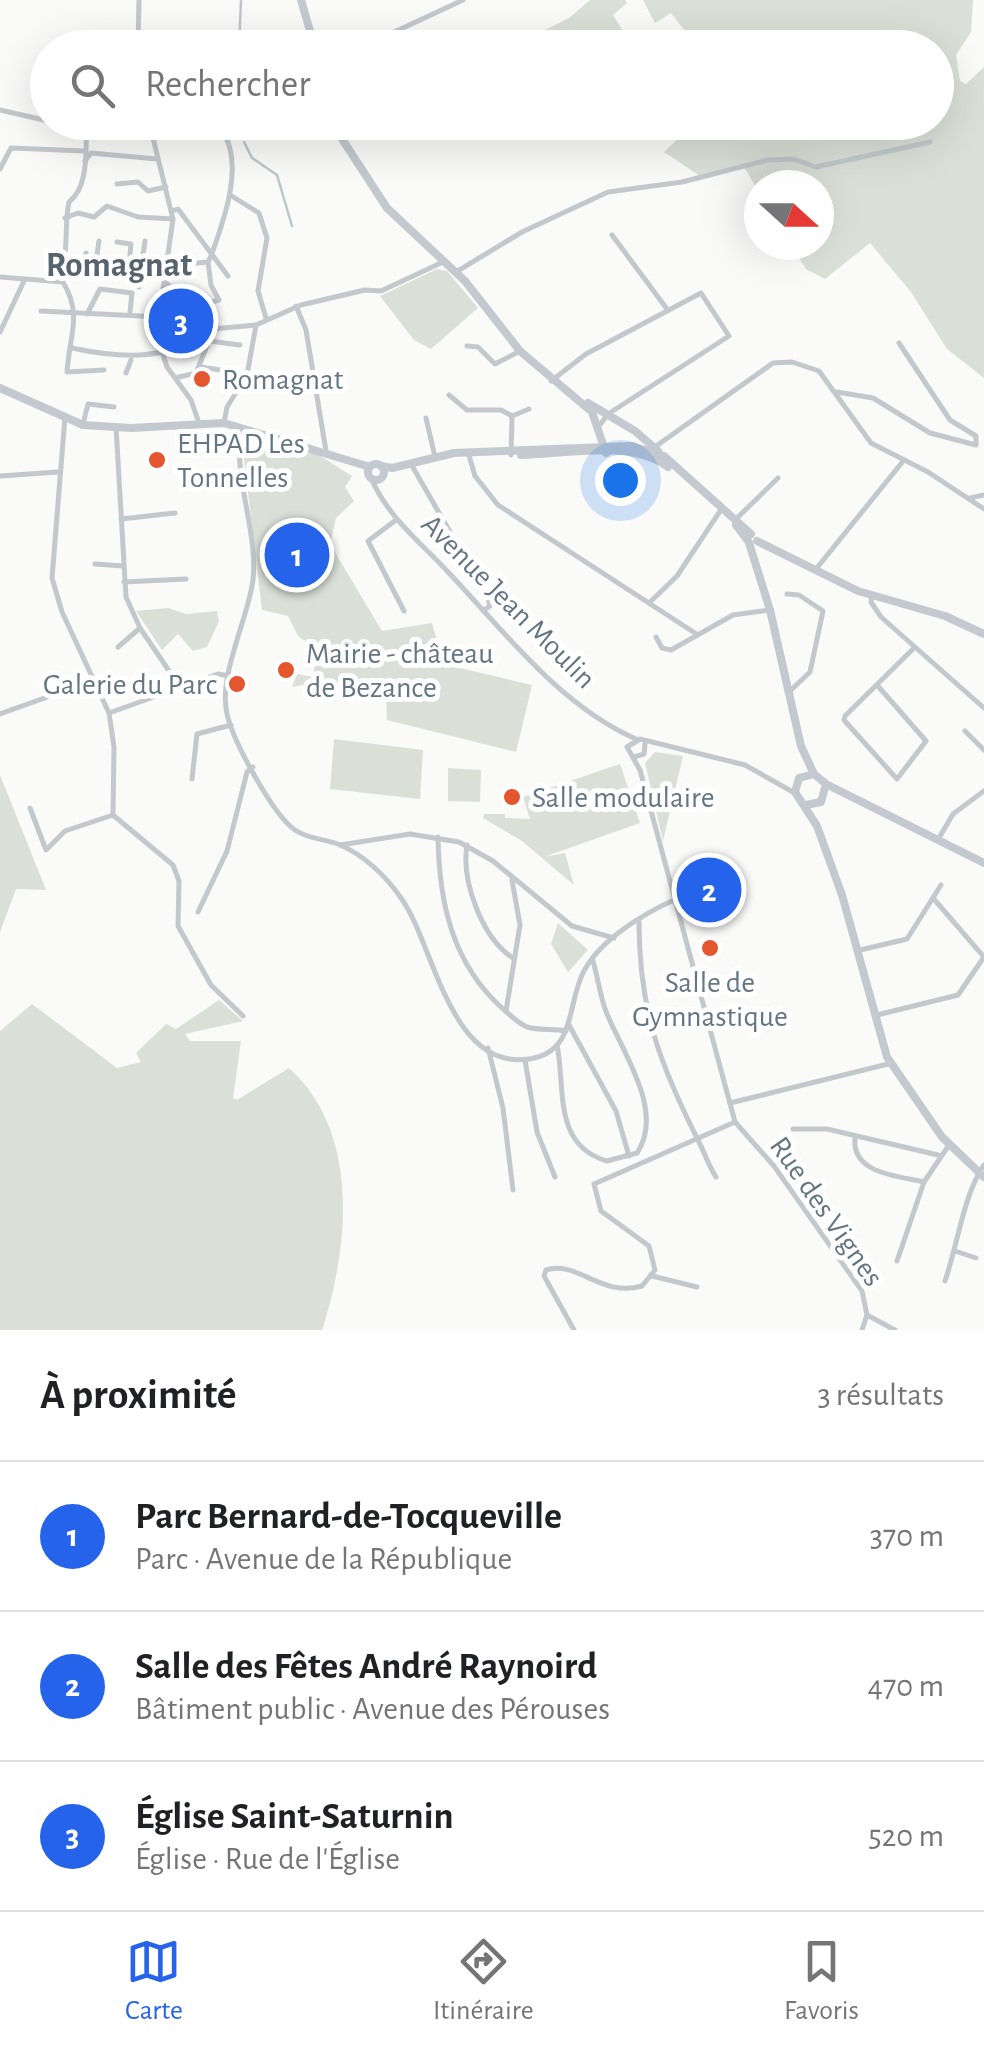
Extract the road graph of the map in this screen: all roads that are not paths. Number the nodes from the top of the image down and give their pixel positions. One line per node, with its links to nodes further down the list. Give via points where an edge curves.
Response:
1 (139, 0): 4 (street)
2 (301, 0): 5 (main road)
3 (463, 0): 6 (street)
4 (138, 30)
5 (310, 30)
6 (399, 30)
7 (0, 110): 8 (street)
8 (30, 116)
9 (85, 140): 14 (street)
10 (152, 140): 15 (street)
11 (226, 140): 20 (street)
12 (343, 140): 29 (main road, via 387,208)
13 (930, 142): 34 (street, via 816,168 793,159 768,160 626,188 574,205)
14 (85, 151): 16 (street); 17 (street, via 11,148)
15 (157, 159): 16 (street, via 91,153); 19 (street)
16 (84, 161): 22 (street, via 80,194 69,202)
17 (0, 169)
18 (117, 184): 19 (street, via 138,182 148,191)
19 (166, 187): 21 (street)
20 (230, 196): 28 (street); 48 (street, via 259,213 267,238 258,291)
21 (172, 215): 22 (street, via 138,217 107,206 94,218); 28 (street, via 178,210); 33 (street)
22 (66, 218): 37 (street, via 68,248)
23 (612, 235): 42 (street)
24 (145, 240): 32 (street)
25 (99, 241): 30 (street)
26 (116, 242): 31 (street, via 131,244)
27 (86, 253): 30 (street, via 86,260)
28 (210, 259): 33 (street); 35 (street); 52 (street, via 210,285 219,300 208,303)
29 (445, 262): 34 (main road); 41 (street, via 380,291)
30 (98, 263): 31 (street)
31 (129, 267): 32 (street)
32 (145, 269): 33 (street); 40 (street)
33 (166, 269): 39 (street)
34 (456, 272): 58 (main road)
35 (228, 276)
36 (0, 277): 38 (street)
37 (57, 279): 38 (street); 45 (street)
38 (24, 280): 50 (street)
39 (166, 282): 47 (street); 51 (street, via 189,302)
40 (139, 287)
41 (296, 306): 48 (street); 89 (street)
42 (668, 309): 66 (street); 75 (street, via 701,293 729,336)
43 (41, 311): 45 (street)
44 (130, 312): 46 (street); 46 (street, via 132,293 100,289); 47 (street)
45 (75, 314): 46 (street); 57 (street)
46 (87, 314)
47 (159, 317): 53 (street)
48 (266, 318): 49 (street)
49 (256, 325): 52 (street, via 214,329); 71 (street, via 247,375)
50 (0, 332)
51 (191, 336): 52 (street); 53 (street)
52 (209, 338): 55 (street); 61 (street)
53 (161, 340): 59 (street)
54 (899, 343): 69 (street, via 950,420 976,436 976,445 930,433 873,398)
55 (240, 345)
56 (467, 346): 58 (street, via 478,347 495,364)
57 (72, 348): 60 (street); 62 (street, via 68,372)
58 (520, 351): 66 (main road)
59 (162, 352): 60 (street); 65 (street)
60 (131, 360): 64 (street)
61 (201, 366): 63 (street); 65 (street)
62 (104, 370)
63 (220, 370)
64 (126, 372)
65 (175, 378): 79 (street)
66 (551, 381): 72 (main road)
67 (0, 385): 77 (main road)
68 (229, 390): 71 (street)
69 (837, 392): 91 (street, via 819,372 773,363); 94 (street, via 870,443)
70 (449, 395): 76 (street, via 467,410)
71 (232, 398): 80 (street)
72 (574, 398): 75 (main road); 83 (main road, via 592,412)
73 (114, 407): 81 (street, via 91,402)
74 (529, 409): 76 (street)
75 (608, 414): 83 (street); 85 (main road)
76 (512, 416): 90 (street)
77 (65, 418): 81 (main road); 96 (street)
78 (426, 418): 93 (street)
79 (199, 423): 80 (main road); 82 (main road)
80 (224, 423): 84 (main road)
81 (83, 425): 82 (main road)
82 (119, 427): 105 (street)
83 (597, 428): 86 (main road); 88 (main road)
84 (241, 430): 89 (main road); 130 (street, via 253,576)
85 (635, 430): 87 (main road); 91 (main road)
86 (585, 447): 88 (main road); 90 (main road)
87 (631, 449): 88 (main road); 91 (main road)
88 (603, 450): 90 (main road)
89 (328, 452): 97 (main road)
90 (510, 452): 92 (main road)
91 (652, 452): 103 (main road); 103 (main road)
92 (468, 454): 93 (main road); 95 (main road); 120 (street, via 475,476 498,505)
93 (435, 457): 95 (main road)
94 (904, 460): 101 (street); 114 (street)
95 (412, 465): 97 (main road); 121 (street, via 488,598)
96 (58, 472): 98 (street); 131 (street, via 52,578)
97 (378, 474): 106 (street, Avenue Jean Moulin, via 377,492)
98 (0, 476)
99 (778, 478): 107 (street)
100 (984, 495): 101 (street)
101 (970, 498): 102 (street)
102 (984, 508)
103 (721, 510): 107 (main road); 120 (street, via 677,576)
104 (175, 513): 105 (street)
105 (121, 519): 113 (street)
106 (396, 520): 121 (street, Avenue Jean Moulin); 123 (street, via 368,542)
107 (734, 521): 108 (main road)
108 (753, 540): 109 (main road); 110 (main road); 111 (main road); 115 (main road)
109 (771, 546): 110 (main road); 111 (main road)
110 (784, 552): 114 (main road)
111 (757, 558): 115 (main road)
112 (94, 564): 113 (street)
113 (122, 566): 117 (street)
114 (816, 569): 119 (main road)
115 (758, 571): 122 (main road)
116 (186, 579): 117 (street)
117 (124, 582): 124 (street)
118 (787, 594): 134 (street, via 823,611 810,672)
119 (872, 596): 125 (main road); 129 (street, via 881,617)
120 (649, 603): 126 (street)
121 (484, 610): 140 (street, Avenue Jean Moulin)
122 (770, 610): 126 (street, via 734,615); 134 (main road)
123 (404, 612)
124 (140, 628): 128 (street); 133 (street)
125 (983, 631)
126 (698, 635): 127 (street, via 670,650)
127 (656, 637)
128 (118, 647)
129 (914, 648): 132 (street); 135 (street)
130 (230, 676): 133 (street); 138 (street)
131 (94, 680): 136 (street); 137 (street)
132 (876, 685): 132 (street, via 844,720 897,778 926,741)
133 (180, 688): 136 (street)
134 (789, 692): 145 (main road)
135 (984, 708)
136 (109, 713): 158 (street)
137 (0, 714)
138 (231, 725): 147 (street); 150 (street, via 197,734)
139 (965, 731): 144 (street)
140 (618, 732): 141 (street, Avenue Jean Moulin); 142 (street, Avenue Jean Moulin)
141 (636, 739): 142 (street); 143 (street, Avenue Jean Moulin)
142 (628, 744): 146 (street, Avenue Jean Moulin)
143 (644, 750): 146 (street); 148 (street); 151 (street, via 663,746)
144 (984, 750)
145 (803, 752): 149 (main road); 151 (main road)
146 (633, 757): 148 (street, Avenue Jean Moulin)
147 (253, 768): 162 (street, via 294,830); 169 (street, via 228,851)
148 (640, 770): 168 (street)
149 (814, 774): 151 (main road); 152 (main road)
150 (192, 779)
151 (798, 783): 156 (main road)
152 (826, 784): 154 (main road); 155 (main road)
153 (984, 791): 161 (street, via 954,814)
154 (851, 794): 155 (main road); 161 (main road)
155 (820, 802): 156 (main road); 159 (main road)
156 (806, 805): 159 (main road)
157 (30, 808): 158 (street, via 46,850 65,831)
158 (113, 816): 177 (street, via 172,865 179,881 178,926 211,985)
159 (817, 826): 172 (main road)
160 (438, 837): 162 (street, via 410,834); 163 (street); 176 (street, via 448,928 470,971)
161 (939, 838): 164 (main road)
162 (340, 845): 181 (street, via 400,897 449,1008)
163 (467, 845): 165 (street); 173 (street, via 478,910)
164 (984, 864)
165 (511, 877): 171 (street, via 572,926); 173 (street, via 520,926)
166 (941, 885): 167 (street)
167 (933, 898): 172 (street, via 908,939); 175 (street)
168 (674, 900): 170 (street); 184 (street)
169 (198, 912)
170 (639, 922): 171 (street); 187 (street, via 650,1034)
171 (614, 938): 174 (street)
172 (860, 950): 178 (main road)
173 (514, 959): 176 (street)
174 (592, 959): 179 (street); 190 (street, via 645,1113 647,1130)
175 (982, 963): 178 (street, via 958,994)
176 (506, 1011): 179 (street, via 528,1027)
177 (244, 1016)
178 (877, 1019): 183 (main road)
179 (568, 1028): 180 (street); 192 (street, via 616,1111)
180 (557, 1046): 182 (street); 192 (street, via 572,1135 598,1158)
181 (488, 1048): 182 (street); 198 (street)
182 (524, 1060): 195 (street, via 537,1132)
183 (892, 1060): 184 (street); 189 (main road)
184 (730, 1103): 185 (street)
185 (735, 1122): 187 (street); 205 (street, Rue des Vignes, via 847,1268)
186 (793, 1129): 188 (street)
187 (696, 1138): 193 (street); 196 (street)
188 (854, 1138): 191 (street); 197 (street, via 865,1165)
189 (949, 1145): 191 (street); 194 (main road)
190 (637, 1153): 192 (street); 193 (street)
191 (938, 1155): 197 (street)
192 (629, 1156)
193 (640, 1161): 202 (street, via 594,1184 601,1211 650,1246)
194 (982, 1172): 199 (street)
195 (555, 1176)
196 (716, 1177)
197 (924, 1182): 201 (street)
198 (513, 1190)
199 (955, 1252): 200 (street); 203 (street)
200 (976, 1258)
201 (898, 1262)
202 (652, 1276): 204 (street); 206 (street, via 635,1288 606,1288 549,1268 544,1276)
203 (945, 1281)
204 (696, 1287)
205 (867, 1315): 207 (street, Rue des Vignes); 208 (street)
206 (574, 1330)
207 (862, 1330)
208 (895, 1330)

